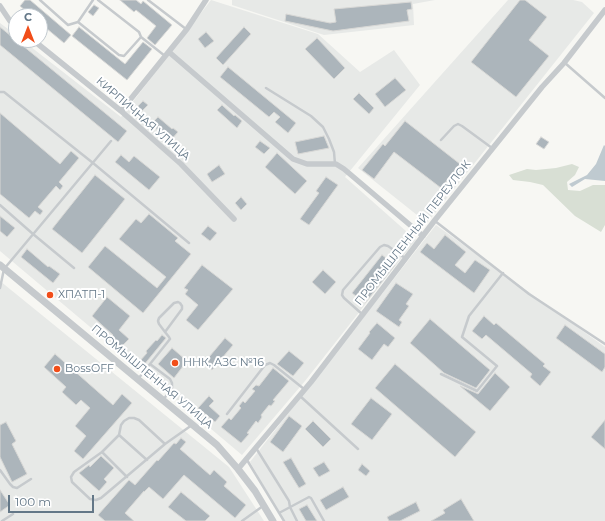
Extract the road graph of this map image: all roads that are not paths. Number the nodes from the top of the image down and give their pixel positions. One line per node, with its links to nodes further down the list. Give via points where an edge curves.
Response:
1 (40, 0): 9 (lane, via 68,25)
2 (93, 0): 9 (lane)
3 (98, 0): 11 (lane, via 139,32)
4 (148, 0): 10 (lane)
5 (206, 0): 10 (street)
6 (0, 6): 8 (street)
7 (605, 10): 14 (street, ПРОМЫШЛЕННЫЙ ПЕРЕУЛОК)
8 (8, 18)
9 (78, 22): 11 (lane, via 119,55 124,56)
10 (187, 29): 13 (street)
11 (141, 37): 13 (lane)
12 (43, 48): 18 (street, КИРПИЧНАЯ УЛИЦА)
13 (167, 54): 18 (street); 23 (street, via 293,159 307,164)
14 (564, 63): 17 (lane); 21 (street, ПРОМЫШЛЕННЫЙ ПЕРЕУЛОК)
15 (266, 88): 23 (lane, via 311,116 323,127 334,152)
16 (0, 92): 22 (lane, via 4,92)
17 (605, 98)
18 (121, 111): 25 (street, КИРПИЧНАЯ УЛИЦА, via 180,164)
19 (441, 140): 21 (lane, via 458,124)
20 (111, 141): 22 (lane)
21 (492, 148): 26 (street, ПРОМЫШЛЕННЫЙ ПЕРЕУЛОК)
22 (93, 162): 27 (lane); 29 (lane)
23 (336, 164): 28 (street)
24 (0, 205): 27 (lane)
25 (234, 219)
26 (435, 220): 28 (street, ПРОМЫШЛЕННЫЙ ПЕРЕУЛОК); 33 (lane)
27 (33, 234): 31 (lane); 32 (lane)
28 (422, 236): 30 (street, ПРОМЫШЛЕННЫЙ ПЕРЕУЛОК)
29 (190, 243)
30 (406, 258): 35 (street, ПРОМЫШЛЕННЫЙ ПЕРЕУЛОК); 35 (lane, via 388,246 380,247 343,290 344,298)
31 (2, 267): 34 (lane); 40 (street, ПРОМЫШЛЕННАЯ УЛИЦА)
32 (74, 268)
33 (503, 273): 37 (lane, via 529,294); 39 (lane, via 469,316 462,337 497,366 477,391)
34 (0, 288)
35 (362, 315): 41 (street, ПРОМЫШЛЕННЫЙ ПЕРЕУЛОК)
36 (165, 332): 36 (lane, via 159,324 159,318 178,302 182,309); 38 (lane, via 170,340)
37 (605, 344)
38 (150, 364): 40 (lane); 43 (lane, via 172,383 172,388)
39 (441, 374)
40 (138, 380): 43 (street, ПРОМЫШЛЕННАЯ УЛИЦА)
41 (304, 390): 42 (street, ПРОМЫШЛЕННЫЙ ПЕРЕУЛОК); 44 (lane, via 270,363 265,365)
42 (300, 395): 48 (street, ПРОМЫШЛЕННЫЙ ПЕРЕУЛОК); 49 (lane)
43 (162, 400): 45 (street, ПРОМЫШЛЕННАЯ УЛИЦА)
44 (227, 414)
45 (192, 425): 47 (lane); 53 (street, ПРОМЫШЛЕННАЯ УЛИЦА, via 217,445)
46 (119, 435): 47 (lane, via 124,420 134,418); 50 (lane); 52 (lane)
47 (165, 444): 52 (lane)
48 (256, 448): 51 (street, ПРОМЫШЛЕННЫЙ ПЕРЕУЛОК); 58 (lane, via 289,501)
49 (358, 449)
50 (102, 452): 55 (lane); 55 (lane, via 74,472 72,482 90,499 96,500)
51 (246, 459): 53 (street, ПРОМЫШЛЕННЫЙ ПЕРЕУЛОК); 59 (lane)
52 (147, 460): 55 (lane)
53 (238, 469): 57 (street, ПРОМЫШЛЕННАЯ УЛИЦА)
54 (0, 470): 56 (lane, via 13,487 17,488)
55 (127, 477)
56 (31, 479)
57 (264, 506): 62 (lane); 63 (street, ПРОМЫШЛЕННАЯ УЛИЦА)
58 (290, 507): 59 (lane); 65 (lane); 66 (lane, via 309,497)
59 (279, 513): 64 (lane)
60 (13, 514): 61 (lane)
61 (2, 521)
62 (242, 521)
63 (273, 521)
64 (284, 521)
65 (297, 521)
66 (324, 521)

